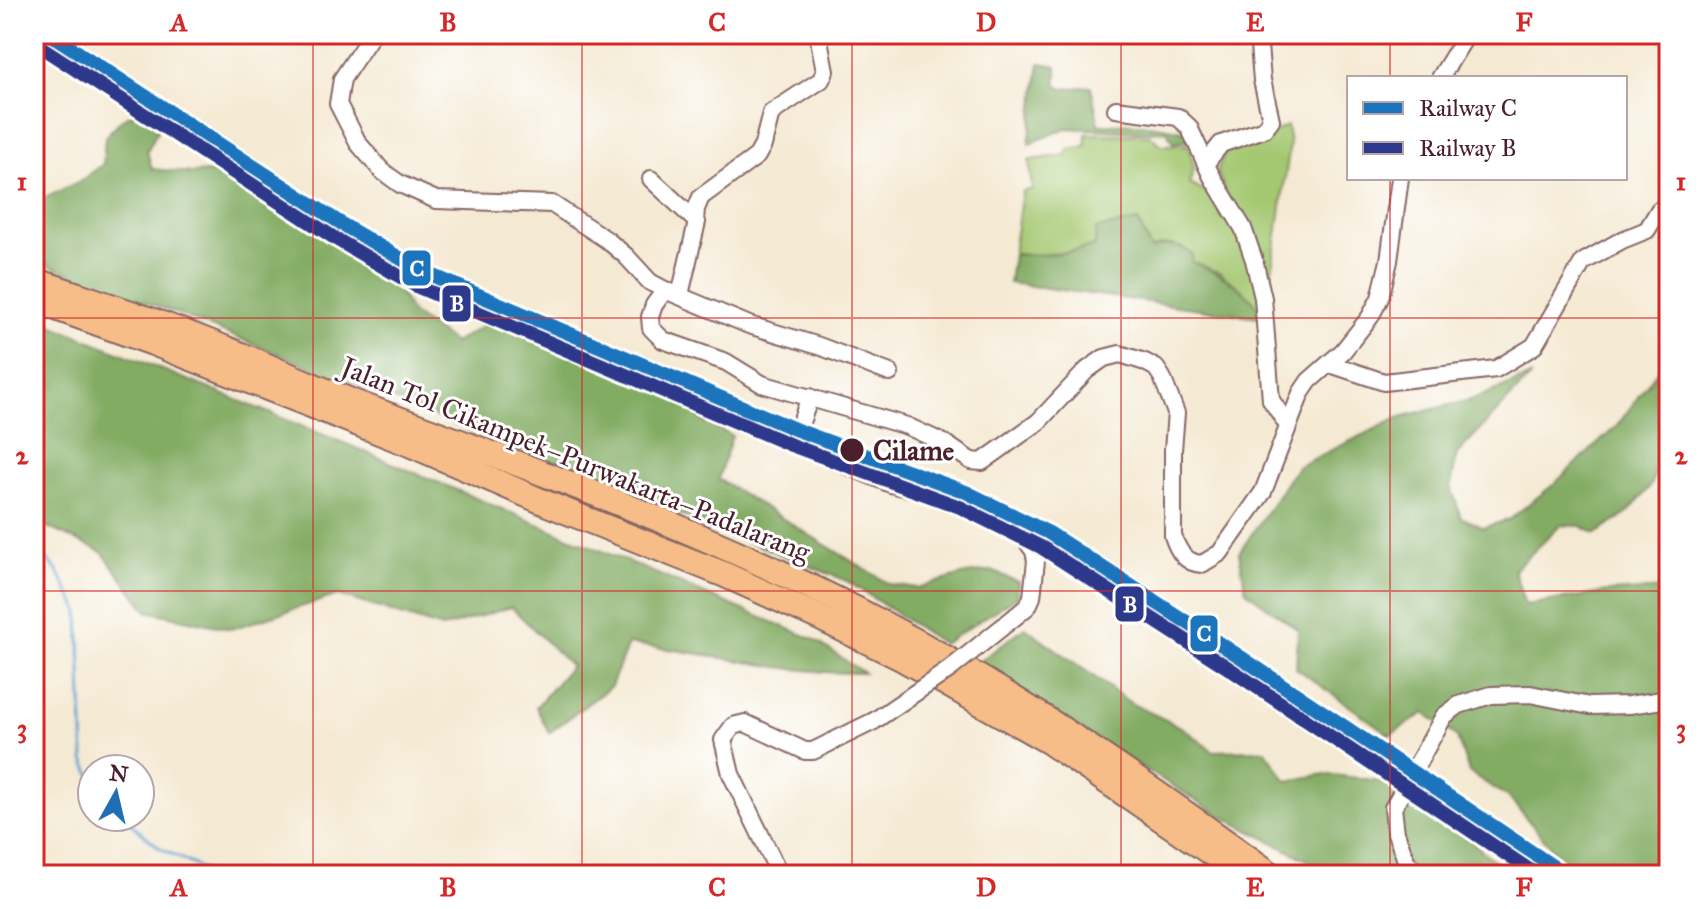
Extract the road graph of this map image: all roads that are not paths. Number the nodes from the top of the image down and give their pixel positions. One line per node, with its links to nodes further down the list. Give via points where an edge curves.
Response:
1 (372, 34): 13 (street, via 342,79 338,104 358,143 382,171 436,200 552,204 607,240 650,282)
2 (818, 34): 11 (street, via 825,71 821,80 771,113 761,150 701,197)
3 (1258, 34): 7 (street, via 1271,120 1264,129 1221,144)
4 (1467, 34): 5 (street)
5 (1441, 76)
6 (1116, 109): 7 (street, via 1184,120)
7 (1206, 163): 18 (street, via 1243,228 1254,260 1263,298 1271,400)
8 (651, 179): 11 (street)
9 (1400, 180): 15 (street, via 1380,298)
10 (1669, 210): 15 (street, via 1659,210 1647,230 1583,262 1534,346 1496,369 1384,382)
11 (695, 220): 13 (street, via 696,232)
12 (34, 280): 22 (highway, Jalan Tol Cikampek–Purwakarta–Padalarang, via 189,334 737,551 813,587 1031,710 1123,768)
13 (672, 292): 16 (street, via 749,325); 17 (street, via 654,305 650,317 655,335 726,362 762,384)
14 (34, 300): 21 (highway, Jalan Tol Cikampek–Purwakarta–Padalarang, via 407,443 818,617 1048,741)
15 (1330, 364): 18 (street, via 1309,381)
16 (890, 373)
17 (810, 397): 18 (street, via 907,426 979,463 1038,422 1104,358 1120,354 1145,362 1156,368 1174,402 1173,536 1180,553 1197,564 1220,553 1256,503); 20 (street, bridge, via 796,436 809,449 891,484 959,501 1017,528 1036,561 1028,606 874,721 813,751 745,723 725,735 731,774)
18 (1287, 424)
19 (1669, 699): 23 (street, via 1590,706 1530,694 1491,695 1459,705 1444,716 1393,808 1407,863)
20 (780, 875)
21 (1243, 875)
22 (1272, 875)
23 (1423, 875)

